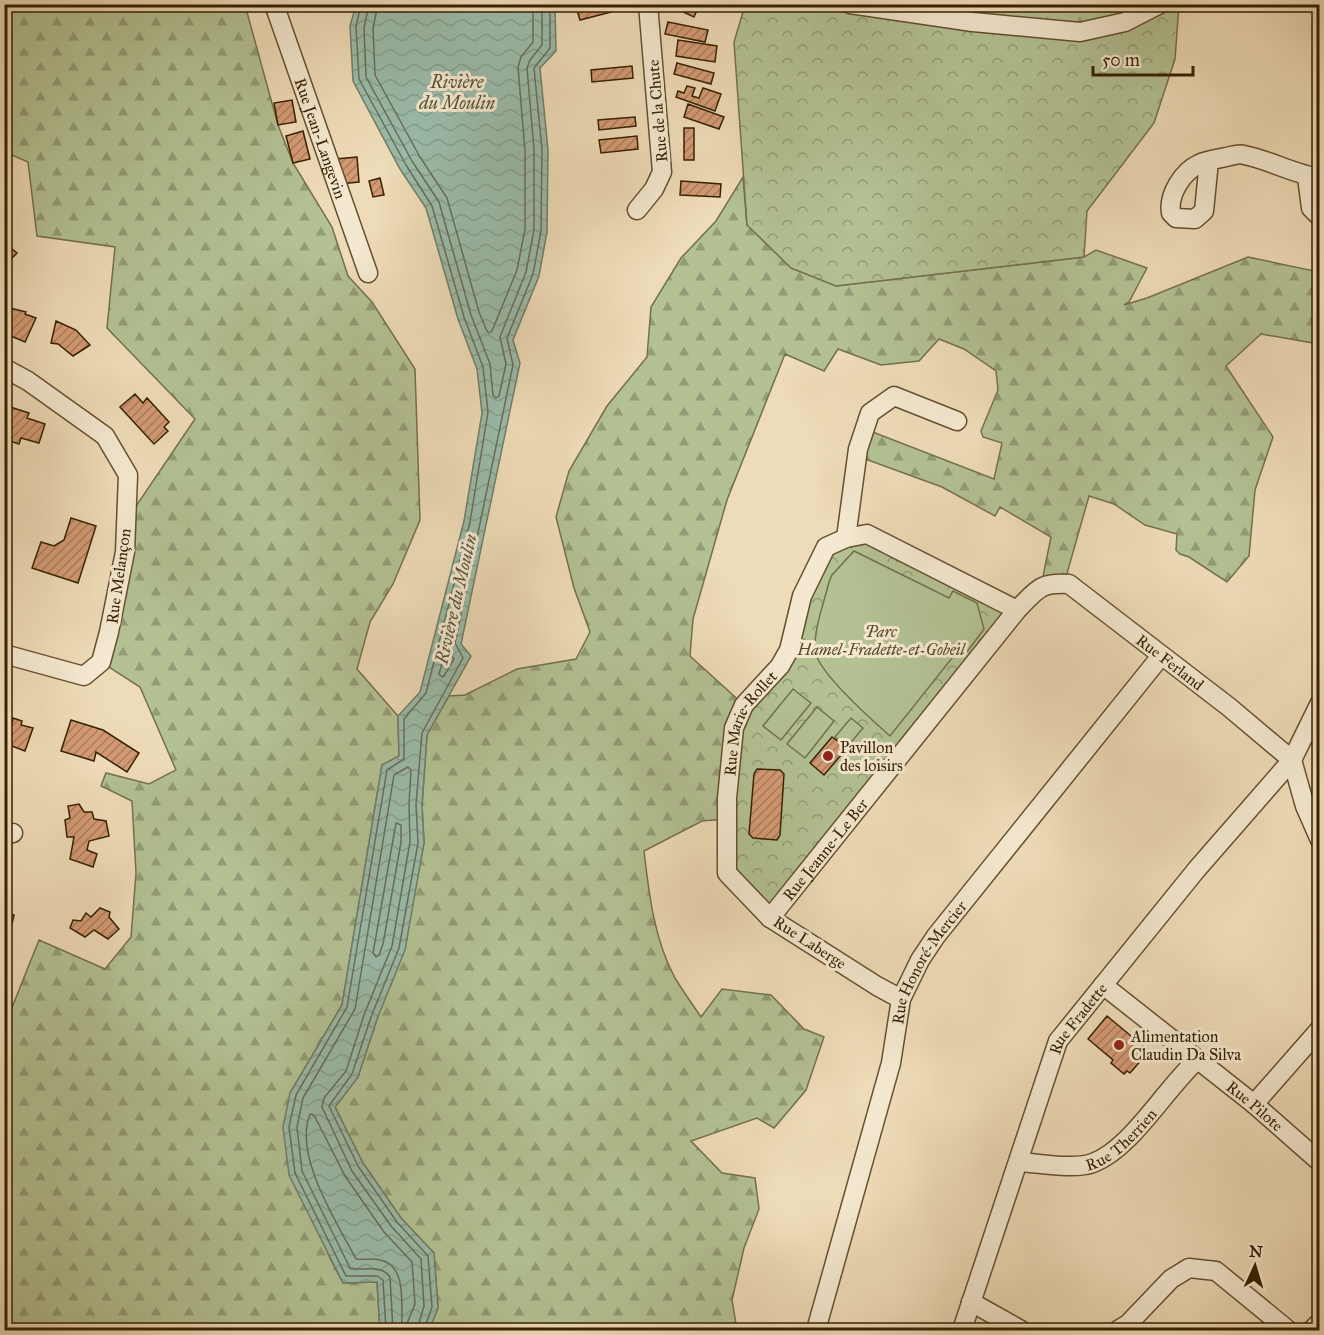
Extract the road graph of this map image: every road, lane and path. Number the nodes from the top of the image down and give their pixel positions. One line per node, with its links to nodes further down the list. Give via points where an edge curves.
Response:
1 (274, 4): 9 (street, Rue Jean-Langevin)
2 (648, 4): 7 (street, Rue de la Chute, via 662,172)
3 (850, 4): 4 (street, via 973,22 1080,32 1125,22)
4 (1160, 4)
5 (1209, 161): 6 (street, via 1242,154)
6 (1313, 178): 8 (street, via 1311,207)
7 (637, 210)
8 (1320, 217)
9 (368, 273)
10 (4, 368): 15 (street, Rue Melançon, via 105,436 128,474 125,552 101,662 84,676)
11 (957, 421): 12 (street, via 894,396 870,413 858,449)
12 (846, 538): 14 (street, via 867,534); 20 (street, Rue Marie-Rollet, via 826,547 802,596 789,651 744,705 734,728 727,798)
13 (1041, 586): 14 (street, Rue Jeanne-Le Ber); 16 (street, Rue Ferland, via 1069,584)
14 (1017, 610): 21 (street, Rue Jeanne-Le Ber)
15 (4, 654)
16 (1161, 656): 18 (street, Rue Ferland); 23 (street, Rue Honoré-Mercier, via 936,936)
17 (1320, 703): 18 (street, Rue Fradette)
18 (1292, 760): 19 (street); 22 (street, Rue Fradette)
19 (1320, 840)
20 (727, 873): 21 (street, Rue Laberge)
21 (770, 918): 23 (street, Rue Laberge)
22 (1103, 985): 25 (street, Rue Pilote); 27 (street, Rue Fradette, via 1058,1041)
23 (901, 999): 31 (street, Rue Honoré-Mercier, via 891,1063)
24 (1320, 1029): 26 (street)
25 (1197, 1060): 26 (street, Rue Pilote); 27 (street, Rue Therrien, via 1122,1146 1092,1164)
26 (1254, 1104): 28 (street, Rue Pilote)
27 (1019, 1162): 29 (street, Rue Fradette)
28 (1320, 1162)
29 (972, 1302): 32 (street, Rue Fradette); 33 (street)
30 (1320, 1322): 36 (street)
31 (816, 1330)
32 (962, 1330)
33 (1021, 1330)
34 (1118, 1330): 35 (street, via 1171,1279 1189,1268 1216,1271)
35 (1288, 1330)
36 (1312, 1330)

